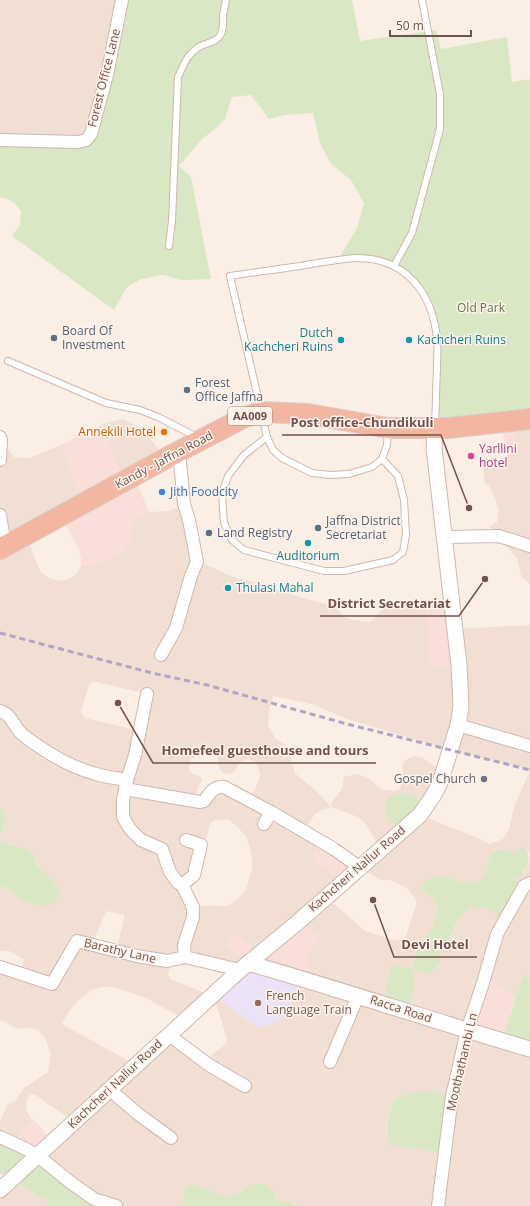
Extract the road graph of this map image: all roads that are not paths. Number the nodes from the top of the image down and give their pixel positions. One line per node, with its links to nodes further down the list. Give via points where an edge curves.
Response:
1 (122, 0): 4 (street, Forest Office Lane, via 107,75 86,140)
2 (226, 0): 5 (lane, via 221,34 216,40 202,44 194,50 187,57 178,77)
3 (422, 0): 6 (lane, via 440,94 440,129 412,233)
4 (0, 140)
5 (169, 246)
6 (394, 266): 8 (lane, via 358,258 230,276); 11 (lane, via 420,288 430,305 437,339)
7 (8, 361): 14 (lane, via 106,403 140,410 158,417)
8 (262, 412): 10 (highway, Kandy - Jaffna Road / AA009, via 308,414); 13 (lane); 14 (highway, Kandy - Jaffna Road / AA009, via 245,417)
9 (530, 420): 11 (highway, Kandy - Jaffna Road / AA009)
10 (388, 428): 11 (highway, Kandy - Jaffna Road / AA009); 16 (lane, via 387,445)
11 (435, 428): 19 (street, Kachcheri Nallur Road, via 434,448)
12 (0, 437): 17 (street)
13 (267, 437): 16 (lane, via 273,450 282,458 312,473 349,474 372,467); 16 (lane, via 244,455 228,476 222,494 224,523 232,540 244,550 324,571 344,571 393,560 403,552 406,535 404,500 398,476)
14 (202, 440): 15 (highway, Kandy - Jaffna Road / AA009)
15 (179, 452): 21 (highway, Kandy - Jaffna Road / AA009); 22 (street, via 184,504 197,562 176,628)
16 (382, 459)
17 (0, 460)
18 (0, 515): 21 (street)
19 (445, 537): 20 (street, via 499,536); 25 (street, Kachcheri Nallur Road, via 459,665 461,708)
20 (530, 546)
21 (3, 547)
22 (162, 655)
23 (148, 694): 27 (street)
24 (0, 711): 27 (street, via 7,714 19,732 47,752 74,766)
25 (458, 725): 26 (street); 31 (street, Kachcheri Nallur Road, via 440,783 427,806 420,815)
26 (530, 746)
27 (126, 785): 28 (street, via 200,802 204,801 210,791 218,786 224,787); 33 (street, via 123,817 141,840 162,849 170,872)
28 (271, 812): 29 (street); 31 (street, via 334,849)
29 (264, 824)
30 (186, 840): 33 (street, via 201,845 194,875)
31 (359, 867): 36 (street, Kachcheri Nallur Road)
32 (530, 883): 38 (street, Moothathambi Ln, via 524,886 497,934)
33 (182, 885): 34 (street, via 193,907 193,917 184,945)
34 (185, 957): 35 (street, Barathy Lane, via 168,961 77,941 52,984); 36 (street, Barathy Lane)
35 (0, 967)
36 (244, 967): 37 (street, Racca Road, via 300,978); 39 (street, Kachcheri Nallur Road)
37 (358, 996): 38 (street, Racca Road); 41 (street)
38 (467, 1031): 40 (street, Racca Road); 49 (street, Moothathambi Ln, via 452,1096)
39 (170, 1035): 42 (street, via 209,1065); 43 (street, Kachcheri Nallur Road)
40 (530, 1049)
41 (330, 1062)
42 (245, 1086)
43 (109, 1089): 45 (street); 46 (street, Kachcheri Nallur Road)
44 (0, 1137): 46 (street)
45 (171, 1138)
46 (38, 1156): 47 (street, Kachcheri Nallur Road); 48 (street, via 94,1199)
47 (0, 1190)
48 (116, 1206)
49 (438, 1206)

